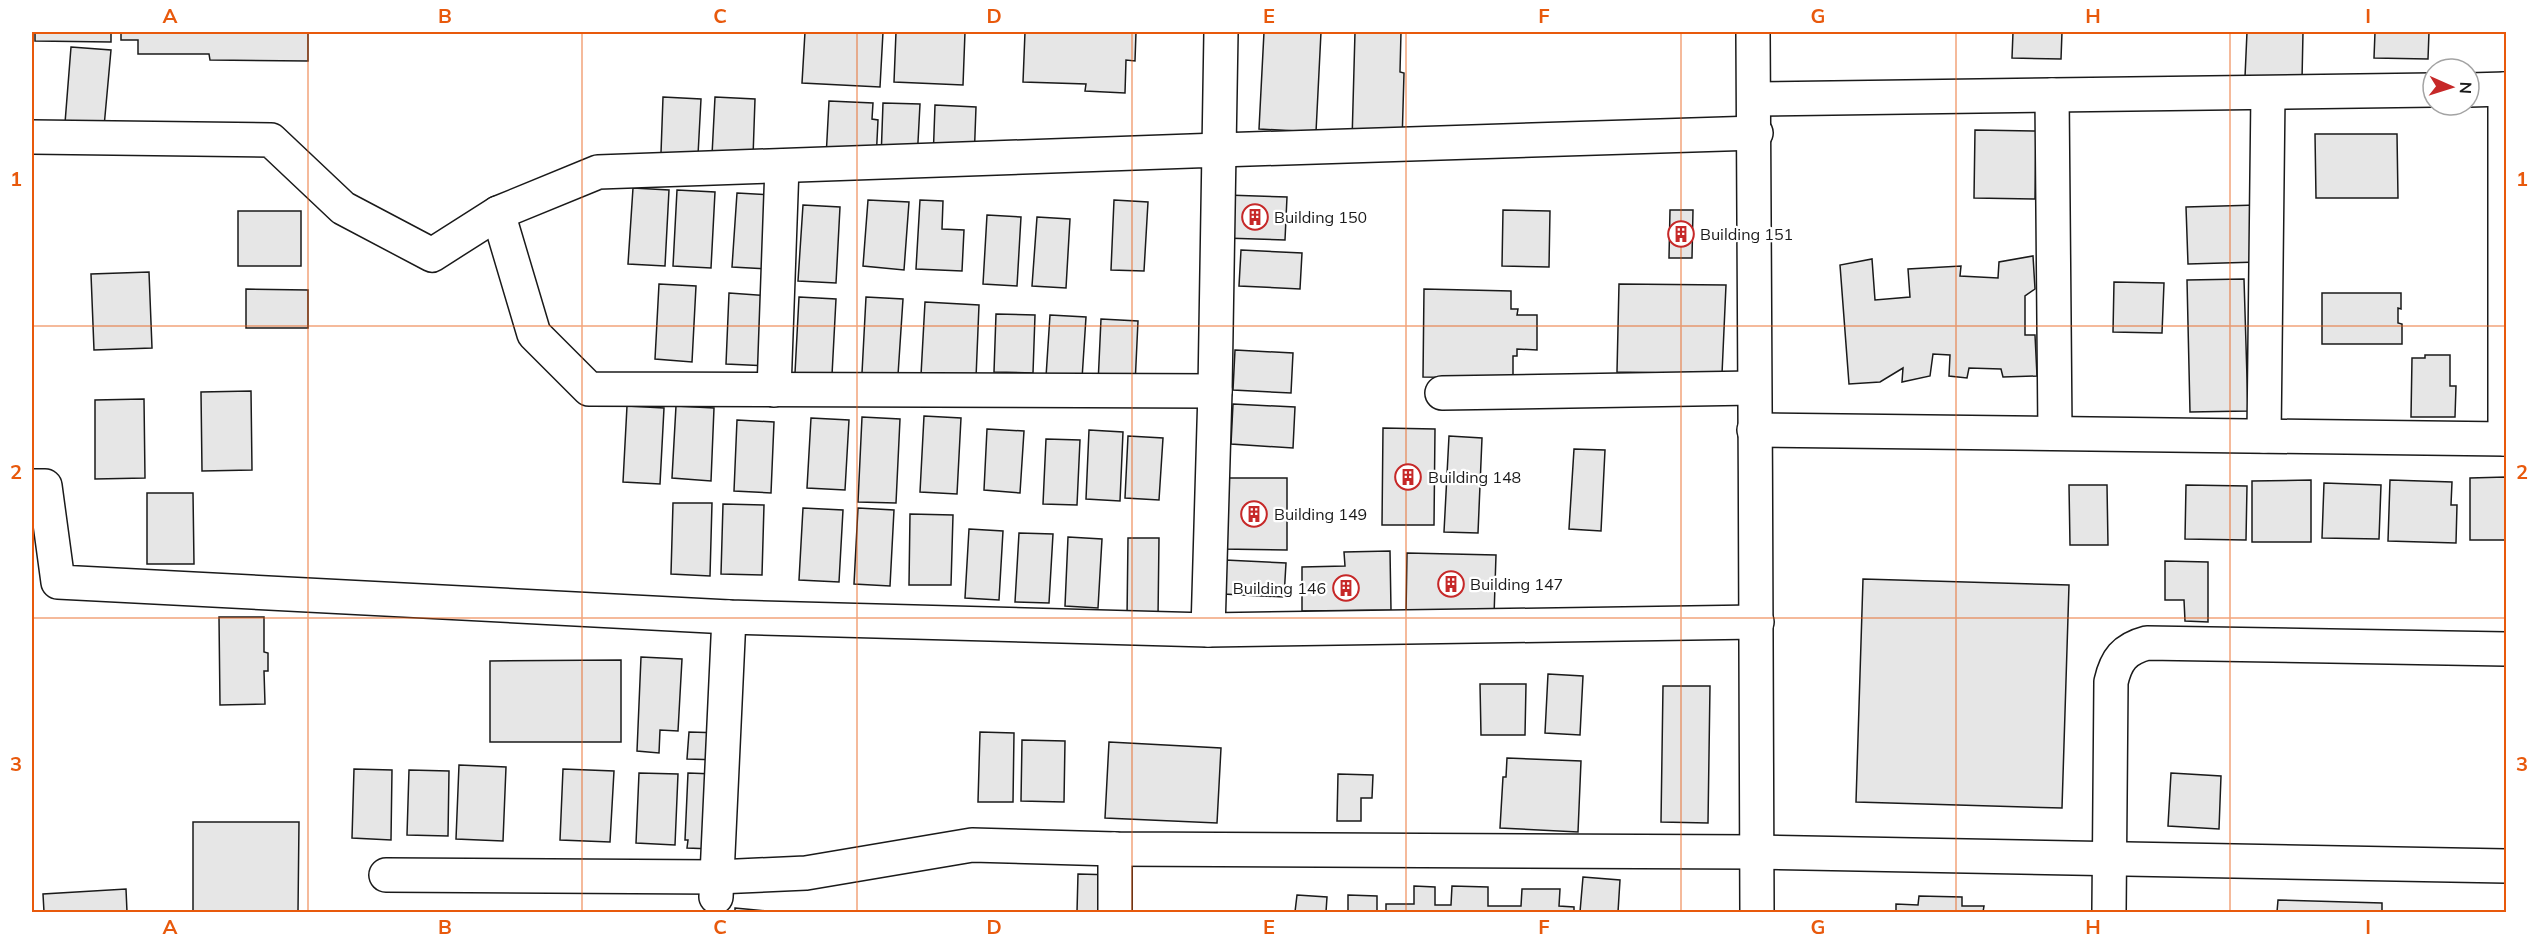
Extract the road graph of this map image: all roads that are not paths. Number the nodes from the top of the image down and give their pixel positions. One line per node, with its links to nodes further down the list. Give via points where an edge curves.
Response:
1 (1221, 32): 11 (street)
2 (1754, 32): 8 (street)
3 (2506, 89): 5 (street); 21 (street)
4 (2421, 90): 6 (street)
5 (2481, 90)
6 (2268, 93): 7 (street); 20 (street)
7 (2052, 95): 8 (street); 19 (street)
8 (1754, 99): 9 (street)
9 (1756, 133): 11 (street); 14 (street)
10 (32, 137): 13 (street, via 271,140 343,208 432,255)
11 (1219, 150): 12 (street); 16 (street)
12 (782, 166): 13 (street, via 598,172); 15 (street)
13 (498, 213): 15 (street, via 534,334 590,389)
14 (1755, 388): 17 (street); 18 (street)
15 (774, 390): 16 (street)
16 (1215, 391): 25 (street)
17 (1442, 393)
18 (1754, 430): 19 (street); 24 (street)
19 (2055, 433): 20 (street)
20 (2264, 436): 21 (street)
21 (2506, 439)
22 (32, 486): 23 (street, via 45,486 58,582)
23 (729, 617): 25 (street); 32 (street)
24 (1757, 622): 25 (street); 28 (street)
25 (1208, 630)
26 (2506, 649): 29 (street, via 2147,643 2133,646 2122,654 2111,682)
27 (1115, 849): 28 (street); 32 (street, via 972,845); 33 (street)
28 (1757, 852): 29 (street); 34 (street)
29 (2111, 857): 30 (street); 35 (street)
30 (2506, 866)
31 (386, 875): 32 (street)
32 (716, 887)
33 (1115, 912)
34 (1757, 912)
35 (2109, 912)

